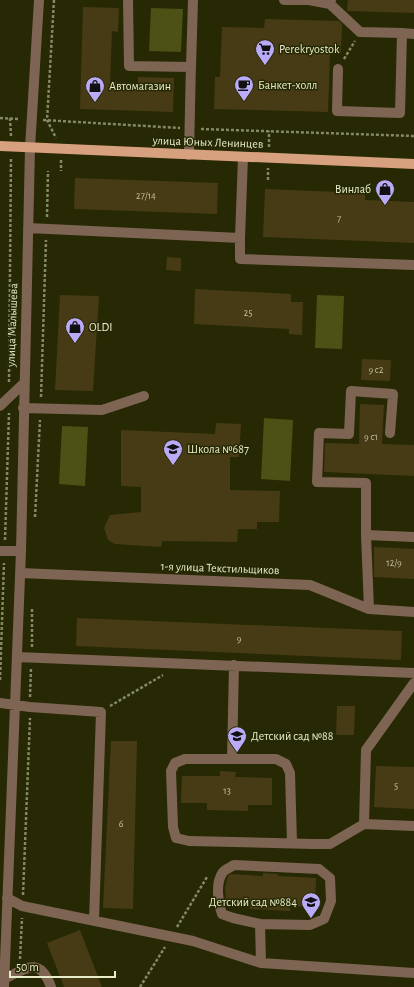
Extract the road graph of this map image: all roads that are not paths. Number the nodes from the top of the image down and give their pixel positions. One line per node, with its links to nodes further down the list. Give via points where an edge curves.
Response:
1 (40, 0): 11 (street, улица Малышева)
2 (128, 0): 8 (street, via 129,66 191,67)
3 (193, 0): 8 (street)
4 (284, 0): 5 (street)
5 (331, 2): 6 (street, via 360,32)
6 (402, 34): 7 (street); 9 (street, via 400,112 337,111)
7 (414, 34)
8 (191, 62): 12 (street)
9 (338, 69)
10 (0, 146): 11 (main road, улица Юных Ленинцев)
11 (30, 148): 12 (main road, улица Юных Ленинцев); 15 (street, улица Малышева)
12 (189, 155): 13 (main road, улица Юных Ленинцев)
13 (244, 157): 14 (main road, улица Юных Ленинцев); 16 (street)
14 (414, 164)
15 (28, 228): 16 (street); 18 (street, улица Малышева)
16 (240, 238): 17 (street, via 240,259)
17 (414, 265)
18 (23, 384): 20 (street); 21 (street, улица Малышева)
19 (144, 396): 21 (street, via 102,410)
20 (0, 406)
21 (23, 408): 26 (street, улица Малышева)
22 (390, 433): 23 (street, via 393,394 351,391 349,434 319,433 317,482 366,483)
23 (366, 535): 24 (street); 28 (street)
24 (414, 537)
25 (0, 551): 26 (street)
26 (21, 551): 27 (street, улица Малышева)
27 (20, 573): 28 (street, 1-я улица Текстильщиков, via 310,585); 30 (street, улица Малышева)
28 (369, 609): 29 (street, 1-я улица Текстильщиков)
29 (414, 612)
30 (17, 657): 31 (street); 35 (street, улица Малышева)
31 (234, 666): 32 (street); 36 (street)
32 (414, 673)
33 (414, 683): 37 (street, via 366,750)
34 (0, 703): 35 (street)
35 (15, 704): 40 (street, улица Малышева); 41 (street, via 101,712)
36 (232, 759): 39 (street, via 276,759 286,764 290,773); 39 (street, via 185,759 175,763 172,771 176,838 189,841)
37 (364, 824): 38 (street); 39 (street, via 330,844)
38 (414, 826)
39 (292, 843)
40 (7, 898): 41 (street, via 22,906); 43 (street, улица Малышева)
41 (94, 921): 44 (street, via 192,941)
42 (260, 924): 42 (street, via 310,924 324,919 331,900 330,878 319,869 234,865 224,872 219,883 219,904 222,914); 44 (street)
43 (3, 927): 46 (street, улица Малышева)
44 (261, 963): 45 (street)
45 (414, 973)
46 (4, 983): 47 (street, via 27,968 36,967 45,972)
47 (51, 987)

